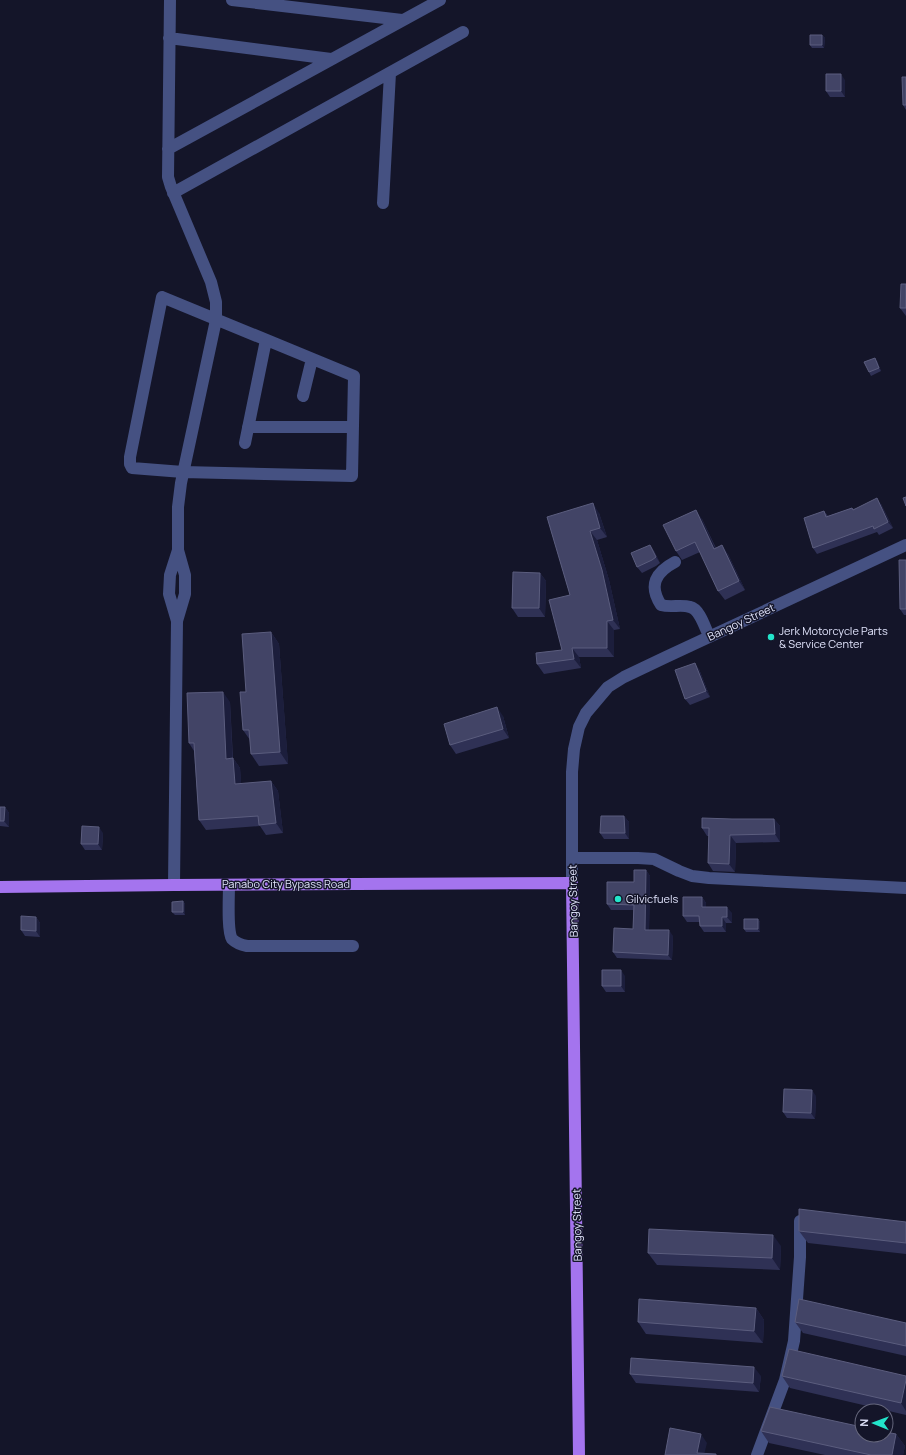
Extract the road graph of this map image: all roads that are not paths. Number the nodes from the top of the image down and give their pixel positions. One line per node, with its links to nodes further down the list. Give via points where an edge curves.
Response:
1 (170, 0): 6 (street)
2 (232, 0): 4 (street)
3 (440, 0): 4 (street)
4 (402, 20): 7 (street)
5 (463, 32): 8 (street)
6 (169, 38): 7 (street); 9 (street)
7 (331, 59): 9 (street)
8 (390, 73): 10 (street); 11 (street)
9 (168, 149): 10 (street, via 168,177)
10 (173, 193): 12 (street, via 211,282 216,302)
11 (383, 203)
12 (216, 320): 13 (street); 19 (street); 19 (street, via 162,297 129,461 135,469)
13 (266, 340): 14 (street); 16 (street)
14 (312, 359): 15 (street); 17 (street, via 354,376)
15 (303, 396)
16 (248, 427): 17 (street); 18 (street)
17 (353, 428): 19 (street, via 352,476)
18 (245, 443)
19 (183, 472): 25 (street, via 178,499 178,550 185,575 185,594 177,622)
20 (906, 545): 22 (street, Bangoy Street)
21 (675, 562): 22 (street, via 657,576 654,584 656,598 661,605 690,607 696,610)
22 (710, 636): 23 (street, Bangoy Street, via 624,676 608,687 586,713 579,727 574,749)
23 (572, 858): 24 (street, Bangoy Street); 28 (street, via 654,859 692,876 709,878)
24 (572, 883): 26 (main road, Panabo City Bypass Road); 31 (main road, Bangoy Street)
25 (174, 885): 26 (main road, Panabo City Bypass Road); 27 (main road, Panabo City Bypass Road)
26 (229, 885): 29 (street, via 229,931 233,940 240,944)
27 (0, 888)
28 (906, 888)
29 (353, 946)
30 (800, 1222): 32 (street, via 794,1341 785,1380)
31 (580, 1455)
32 (757, 1455)

